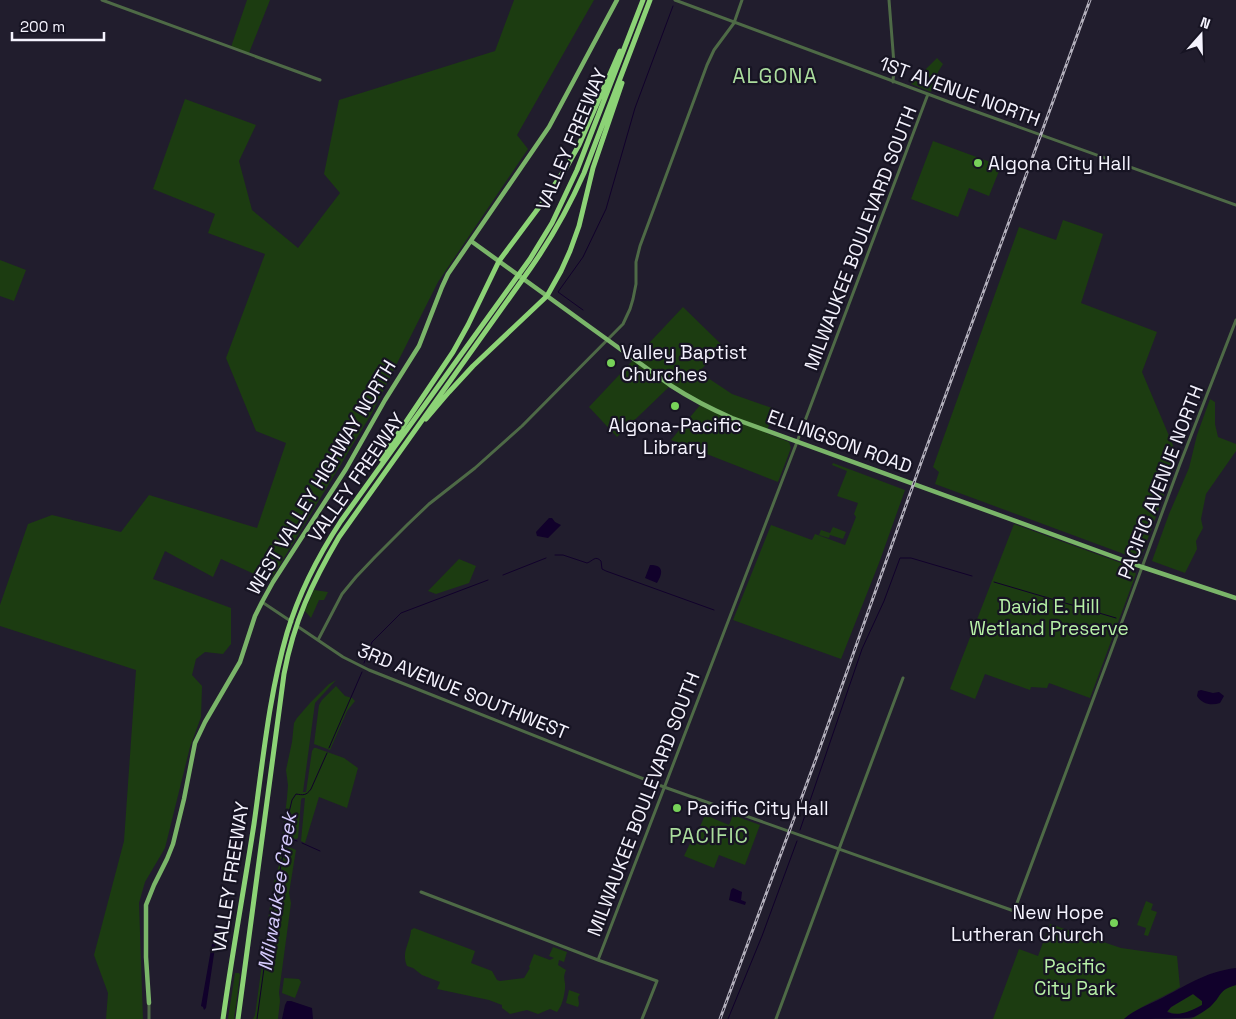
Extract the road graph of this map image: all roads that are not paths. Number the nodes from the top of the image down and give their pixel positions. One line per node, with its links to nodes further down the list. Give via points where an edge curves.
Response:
1 (102, 0): 11 (street)
2 (617, 0): 15 (main road, WEST VALLEY HIGHWAY NORTH, via 549,127)
3 (643, 0): 8 (highway, VALLEY FREEWAY)
4 (675, 0): 9 (street, 1ST AVENUE NORTH)
5 (742, 0): 9 (street)
6 (889, 0): 12 (street)
7 (650, 1): 10 (highway, VALLEY FREEWAY)
8 (634, 22): 16 (highway, via 579,145 543,202); 17 (highway, VALLEY FREEWAY, via 572,184)
9 (734, 23): 12 (street, 1ST AVENUE NORTH); 20 (street, via 707,65 640,246 630,309 623,324)
10 (640, 26): 17 (highway, VALLEY FREEWAY, via 574,193 550,239); 18 (highway, via 593,168 579,226 561,272)
11 (320, 80)
12 (893, 82): 13 (street, 1ST AVENUE NORTH)
13 (928, 94): 14 (street, 1ST AVENUE NORTH); 21 (street, MILWAUKEE BOULEVARD SOUTH)
14 (1236, 205)
15 (471, 241): 16 (main road, ELLINGSON ROAD); 26 (main road, WEST VALLEY HIGHWAY NORTH, via 445,282 419,346)
16 (499, 261): 18 (main road, ELLINGSON ROAD); 23 (highway, via 453,352)
17 (514, 286): 22 (highway, VALLEY FREEWAY); 23 (highway, VALLEY FREEWAY)
18 (547, 296): 20 (main road, ELLINGSON ROAD); 22 (highway, via 461,379)
19 (1236, 320): 24 (street, PACIFIC AVENUE NORTH)
20 (607, 340): 21 (main road, ELLINGSON ROAD, via 702,404); 29 (street, via 521,427 416,516 356,577 342,594)
21 (798, 442): 24 (main road, ELLINGSON ROAD); 31 (street, MILWAUKEE BOULEVARD SOUTH)
22 (398, 452): 27 (highway, VALLEY FREEWAY, via 339,537)
23 (362, 490): 27 (highway, VALLEY FREEWAY, via 318,558)
24 (1142, 567): 25 (main road, ELLINGSON ROAD); 34 (street, PACIFIC AVENUE NORTH)
25 (1236, 598)
26 (262, 602): 29 (street, 3RD AVENUE SOUTHWEST); 38 (main road, WEST VALLEY HIGHWAY NORTH, via 240,662 195,743 176,835 146,905)
27 (297, 613): 28 (highway, VALLEY FREEWAY)
28 (290, 634): 40 (highway, VALLEY FREEWAY, via 272,699); 41 (highway, VALLEY FREEWAY)
29 (318, 640): 31 (street, 3RD AVENUE SOUTHWEST, via 360,666)
30 (903, 678): 32 (street)
31 (664, 787): 32 (street, 3RD AVENUE SOUTHWEST); 35 (street, MILWAUKEE BOULEVARD SOUTH)
32 (838, 849): 34 (street, 3RD AVENUE SOUTHWEST); 43 (street)
33 (421, 892): 35 (street)
34 (1014, 911)
35 (598, 960): 36 (street)
36 (650, 978): 37 (street); 37 (street, via 657,981)
37 (653, 991): 42 (street)
38 (148, 1003): 39 (street)
39 (149, 1019)
40 (223, 1019)
41 (238, 1019)
42 (642, 1019)
43 (776, 1019)

